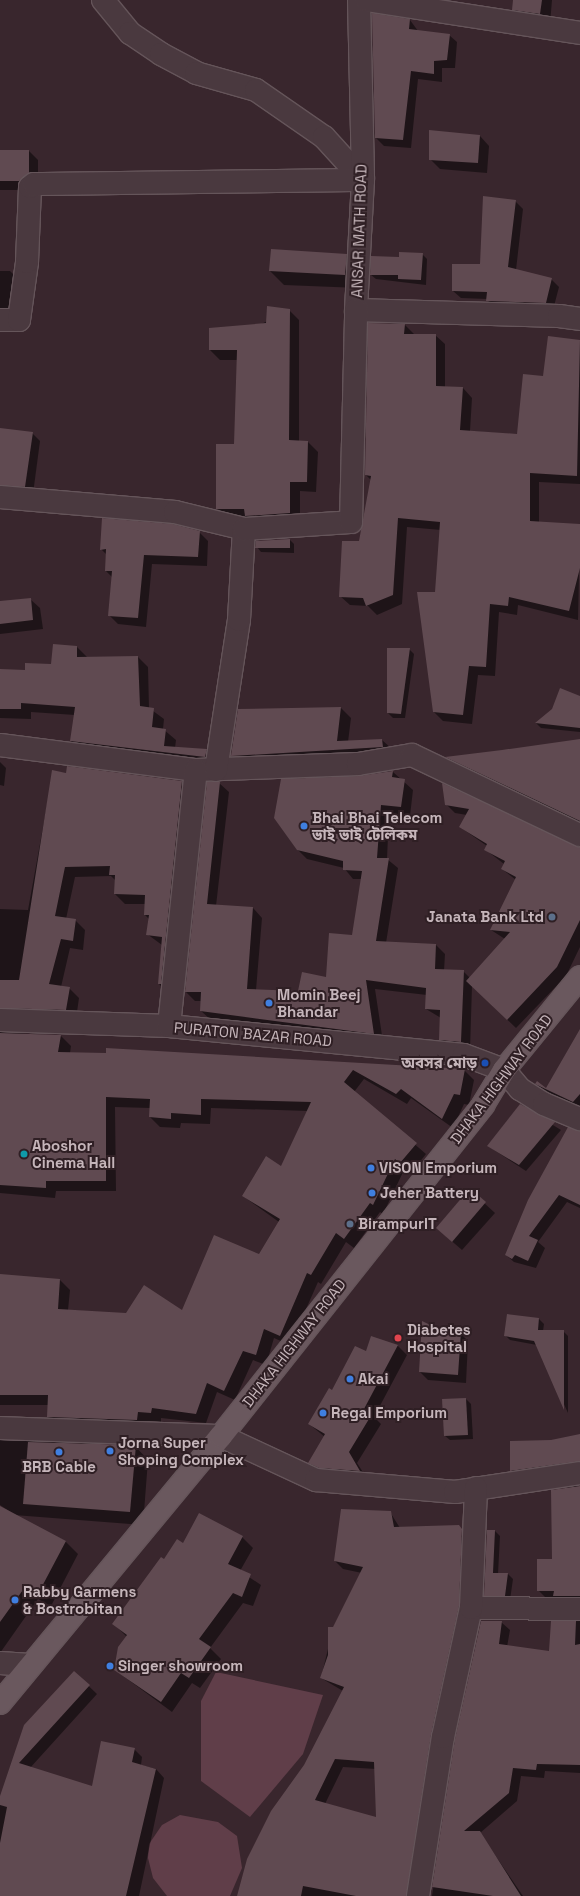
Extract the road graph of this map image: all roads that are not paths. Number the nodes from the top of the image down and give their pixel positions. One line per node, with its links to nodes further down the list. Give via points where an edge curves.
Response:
1 (103, 0): 5 (street, via 130,33 161,54 196,73 256,90 324,137)
2 (359, 0): 5 (street, ANSAR MATH ROAD)
3 (367, 0): 4 (street)
4 (580, 33)
5 (363, 180): 6 (street, ANSAR MATH ROAD); 8 (street, via 34,184 30,187 27,262 19,320)
6 (356, 310): 7 (street, ANSAR MATH ROAD, via 559,316); 10 (street, via 351,522)
7 (580, 319)
8 (0, 320)
9 (0, 497): 10 (street, via 175,512)
10 (244, 529): 12 (street, via 239,620)
11 (0, 745): 12 (street)
12 (206, 770): 13 (street, via 358,764 412,755); 16 (street)
13 (580, 834)
14 (580, 977): 17 (main road, DHAKA HIGHWAY ROAD)
15 (0, 1020): 16 (street, PURATON BAZAR ROAD)
16 (169, 1026): 17 (street, PURATON BAZAR ROAD, via 464,1055)
17 (504, 1070): 18 (street, via 520,1088 544,1104); 20 (main road, DHAKA HIGHWAY ROAD, via 483,1105)
18 (580, 1119)
19 (0, 1428): 20 (street)
20 (221, 1436): 22 (street, via 316,1480 455,1492); 26 (main road, DHAKA HIGHWAY ROAD)
21 (580, 1473): 22 (street)
22 (476, 1488): 23 (street)
23 (471, 1608): 24 (street); 28 (street, via 443,1737)
24 (580, 1609)
25 (0, 1663): 26 (street)
26 (30, 1665): 27 (main road, DHAKA HIGHWAY ROAD)
27 (0, 1703)
28 (418, 1896)

